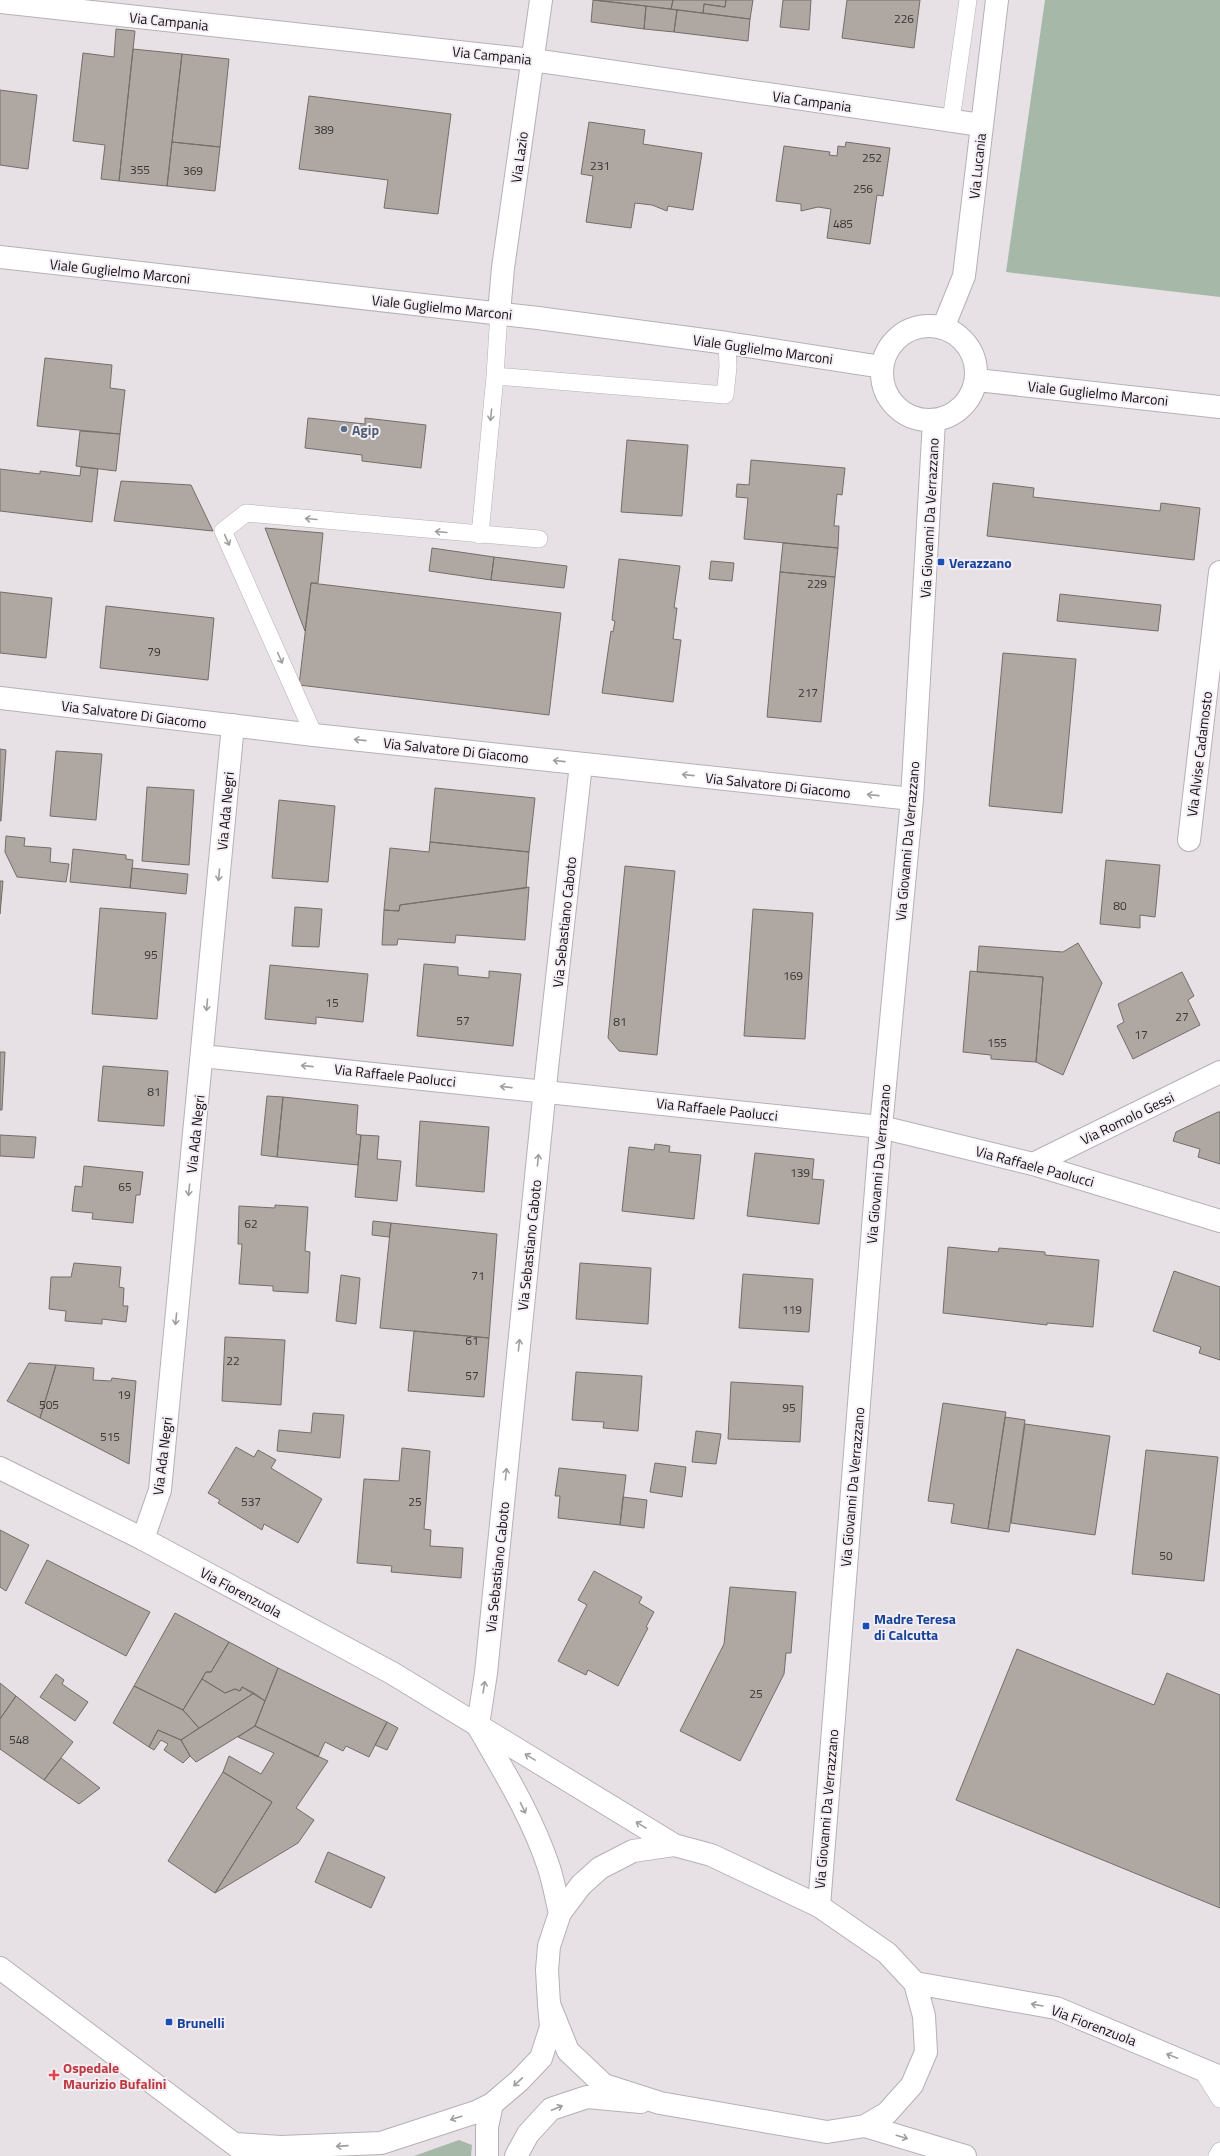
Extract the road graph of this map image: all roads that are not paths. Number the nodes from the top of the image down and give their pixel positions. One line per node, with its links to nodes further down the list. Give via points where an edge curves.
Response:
1 (540, 0): 5 (street, Via Lazio)
2 (968, 0): 6 (lane)
3 (997, 0): 7 (street, Via Lucania)
4 (0, 2): 5 (street, Via Campania)
5 (533, 60): 6 (street, Via Campania); 9 (street, Via Lazio, via 503,268)
6 (951, 121): 7 (street, Via Campania)
7 (981, 125): 10 (street, Via Lucania, via 964,276)
8 (0, 258): 9 (street, Viale Guglielmo Marconi)
9 (499, 313): 11 (street, Viale Guglielmo Marconi); 13 (lane)
10 (943, 328): 12 (street, via 927,326 910,329 897,339 887,352); 14 (street, via 959,336 970,348 976,364)
11 (727, 343): 12 (street, Viale Guglielmo Marconi); 13 (lane, via 725,395)
12 (882, 367): 16 (street, via 889,399 900,411 915,419)
13 (495, 376): 17 (lane, one-way to 17)
14 (977, 380): 15 (street, Viale Guglielmo Marconi); 16 (street, via 973,393 963,407 950,417)
15 (1220, 406)
16 (934, 421): 24 (street, Via Giovanni Da Verrazzano)
17 (480, 535): 18 (lane); 22 (lane, one-way to 22, via 246,513 223,531)
18 (539, 539)
19 (1220, 572): 25 (street, Via Alvise Cadamosto)
20 (0, 698): 21 (street, Via Salvatore Di Giacomo)
21 (233, 725): 22 (street, Via Salvatore Di Giacomo); 26 (street, Via Ada Negri, one-way to 26)
22 (314, 735): 23 (street, Via Salvatore Di Giacomo, one-way to 22)
23 (581, 764): 24 (street, Via Salvatore Di Giacomo, one-way to 23); 28 (street, Via Sebastiano Caboto)
24 (912, 799): 29 (street, Via Giovanni Da Verrazzano)
25 (1189, 840)
26 (202, 1056): 28 (street, Via Raffaele Paolucci, one-way to 26); 33 (street, Via Ada Negri, one-way to 33, via 160,1490)
27 (1220, 1072): 30 (street, Via Romolo Gessi)
28 (545, 1091): 29 (street, Via Raffaele Paolucci); 34 (street, Via Sebastiano Caboto, one-way to 28, via 486,1673)
29 (881, 1127): 30 (street, Via Raffaele Paolucci); 36 (street, Via Giovanni Da Verrazzano)
30 (1033, 1164): 31 (street, Via Raffaele Paolucci)
31 (1220, 1221)
32 (0, 1468): 33 (street, Via Fiorenzuola)
33 (143, 1540): 34 (street, Via Fiorenzuola, via 392,1673)
34 (478, 1725): 35 (street, Via Fiorenzuola, one-way to 34); 37 (street, one-way to 37, via 510,1780 534,1830 549,1868)
35 (674, 1845): 36 (street, via 712,1855); 37 (street, via 633,1851 600,1868 581,1885)
36 (819, 1906): 39 (street, via 887,1953)
37 (560, 1913): 40 (street, via 549,1946)
38 (0, 1968): 47 (street)
39 (915, 1983): 41 (street, Via Fiorenzuola, one-way to 39, via 1056,2008); 46 (street, via 924,2016 926,2052 912,2084 887,2113)
40 (549, 2004): 44 (street, via 568,2051 604,2084); 45 (street, one-way to 45, via 550,2027 541,2058 519,2082)
41 (1200, 2067): 42 (street, Via Fiorenzuola); 43 (lane)
42 (1220, 2077)
43 (1220, 2099)
44 (660, 2103): 46 (street, via 827,2132); 51 (street, one-way to 44, via 528,2134 552,2109 587,2097)
45 (492, 2104): 48 (street, one-way to 48); 50 (street, via 487,2127)
46 (865, 2126): 52 (street, one-way to 52)
47 (242, 2150): 48 (street, one-way to 47, via 295,2147)
48 (374, 2150)
49 (1220, 2151): 53 (lane)
50 (487, 2156)
51 (516, 2156)
52 (965, 2156)
53 (1217, 2156)

